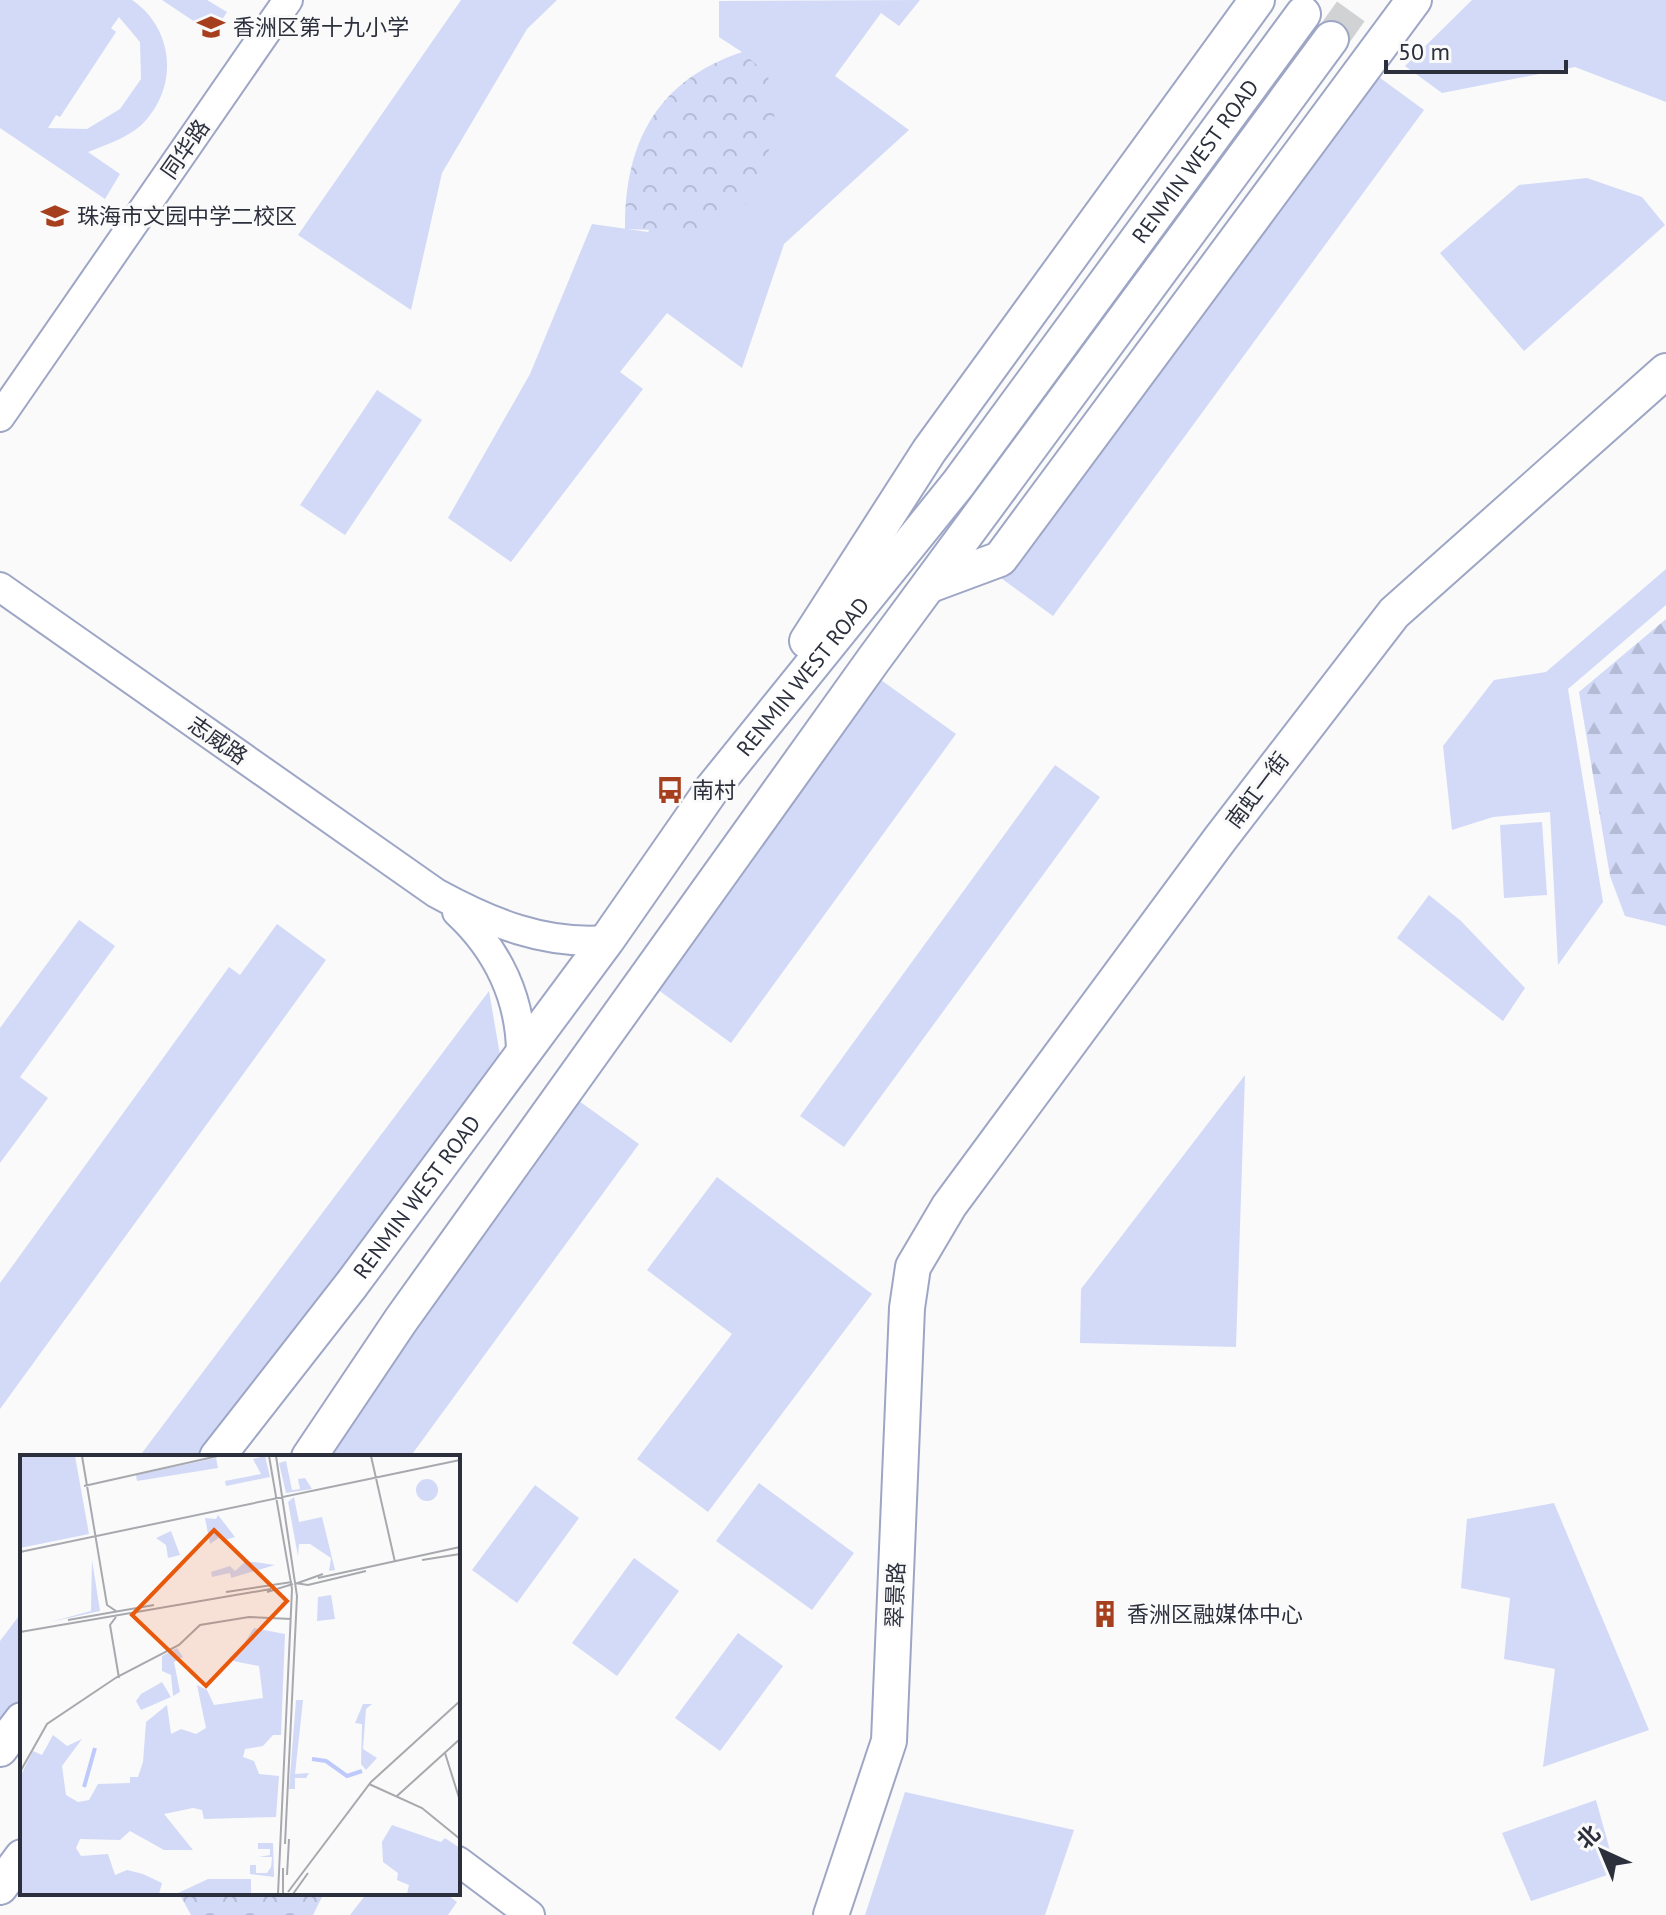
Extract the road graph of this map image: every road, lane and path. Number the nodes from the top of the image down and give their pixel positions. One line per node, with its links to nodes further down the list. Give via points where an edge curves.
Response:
1 (288, 0): 11 (street, 同华路)
2 (1238, 0): 9 (main road)
3 (1257, 0): 9 (main road)
4 (1414, 0): 8 (main road)
5 (1425, 0): 8 (main road)
6 (1303, 14): 14 (main road, RENMIN WEST ROAD, via 958,484)
7 (1331, 39): 12 (main road, RENMIN WEST ROAD)
8 (1363, 69): 12 (main road, via 1000,559)
9 (1161, 132): 14 (main road, via 929,451)
10 (1666, 371): 18 (main road, 南虹一街, via 1394,613 949,1206)
11 (0, 417)
12 (930, 585): 20 (main road, RENMIN WEST ROAD, via 401,1320)
13 (0, 587): 15 (street, 志威路)
14 (712, 789): 16 (main road, RENMIN WEST ROAD)
15 (436, 893): 16 (street, 志威路, via 517,930 560,941); 17 (street, 志威路, via 494,956 514,1002)
16 (607, 940): 17 (main road, RENMIN WEST ROAD)
17 (521, 1054): 19 (main road, RENMIN WEST ROAD)
18 (913, 1267): 27 (main road, 翠景路, via 889,1741)
19 (219, 1455)
20 (310, 1455)
21 (20, 1723): 22 (main road)
22 (0, 1749)
23 (20, 1860): 25 (main road)
24 (460, 1862): 26 (street)
25 (0, 1887)
26 (530, 1915)
27 (831, 1915)

